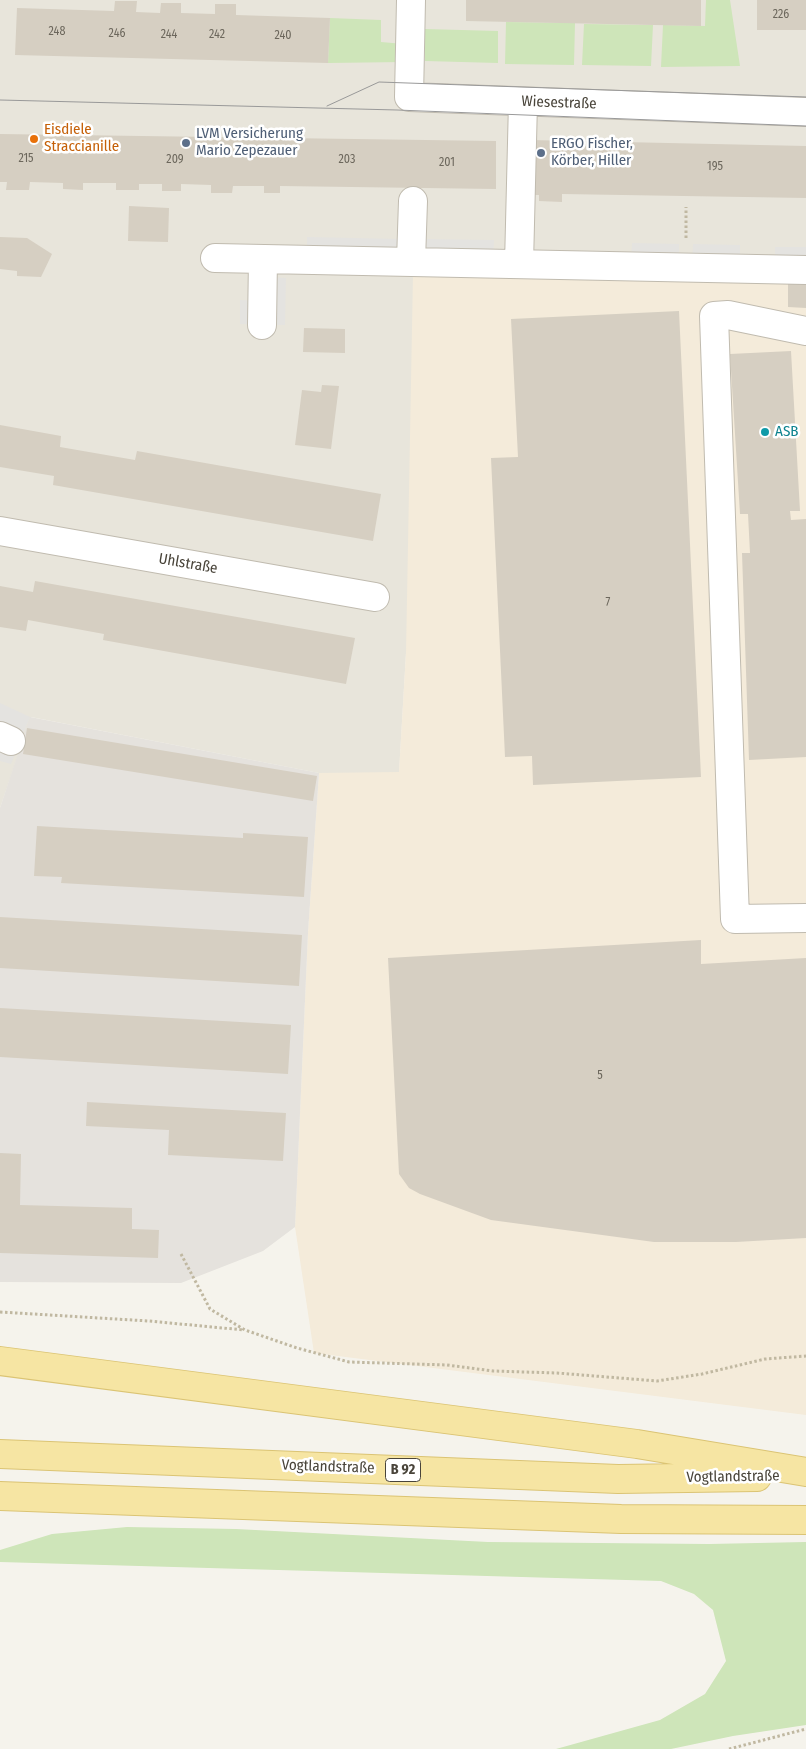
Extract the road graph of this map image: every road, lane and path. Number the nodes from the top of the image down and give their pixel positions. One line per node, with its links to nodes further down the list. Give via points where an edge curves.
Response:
1 (411, 0): 2 (street, Wiesestraße, via 409,97)
2 (523, 102): 3 (street, Wiesestraße); 8 (street)
3 (806, 112)
4 (413, 201): 7 (street)
5 (215, 258): 6 (street)
6 (263, 259): 7 (street); 10 (street)
7 (411, 261): 8 (street)
8 (520, 264): 9 (street)
9 (806, 270)
10 (262, 325)
11 (806, 331): 14 (street, via 728,314 714,316 735,919)
12 (0, 530): 13 (street, Uhlstraße)
13 (375, 598)
14 (806, 918)
15 (181, 1254): 17 (path, via 210,1309)
16 (0, 1312): 17 (path, via 149,1320)
17 (245, 1330): 18 (path, via 349,1362 447,1365 657,1381 765,1359)
18 (806, 1356)
19 (0, 1361): 21 (main road, via 637,1444)
20 (0, 1454): 21 (main road, Vogtlandstraße / B 92, via 618,1478)
21 (806, 1474)
22 (0, 1496): 23 (main road, via 621,1519)
23 (806, 1520)
24 (806, 1729): 25 (path)
25 (729, 1749)

